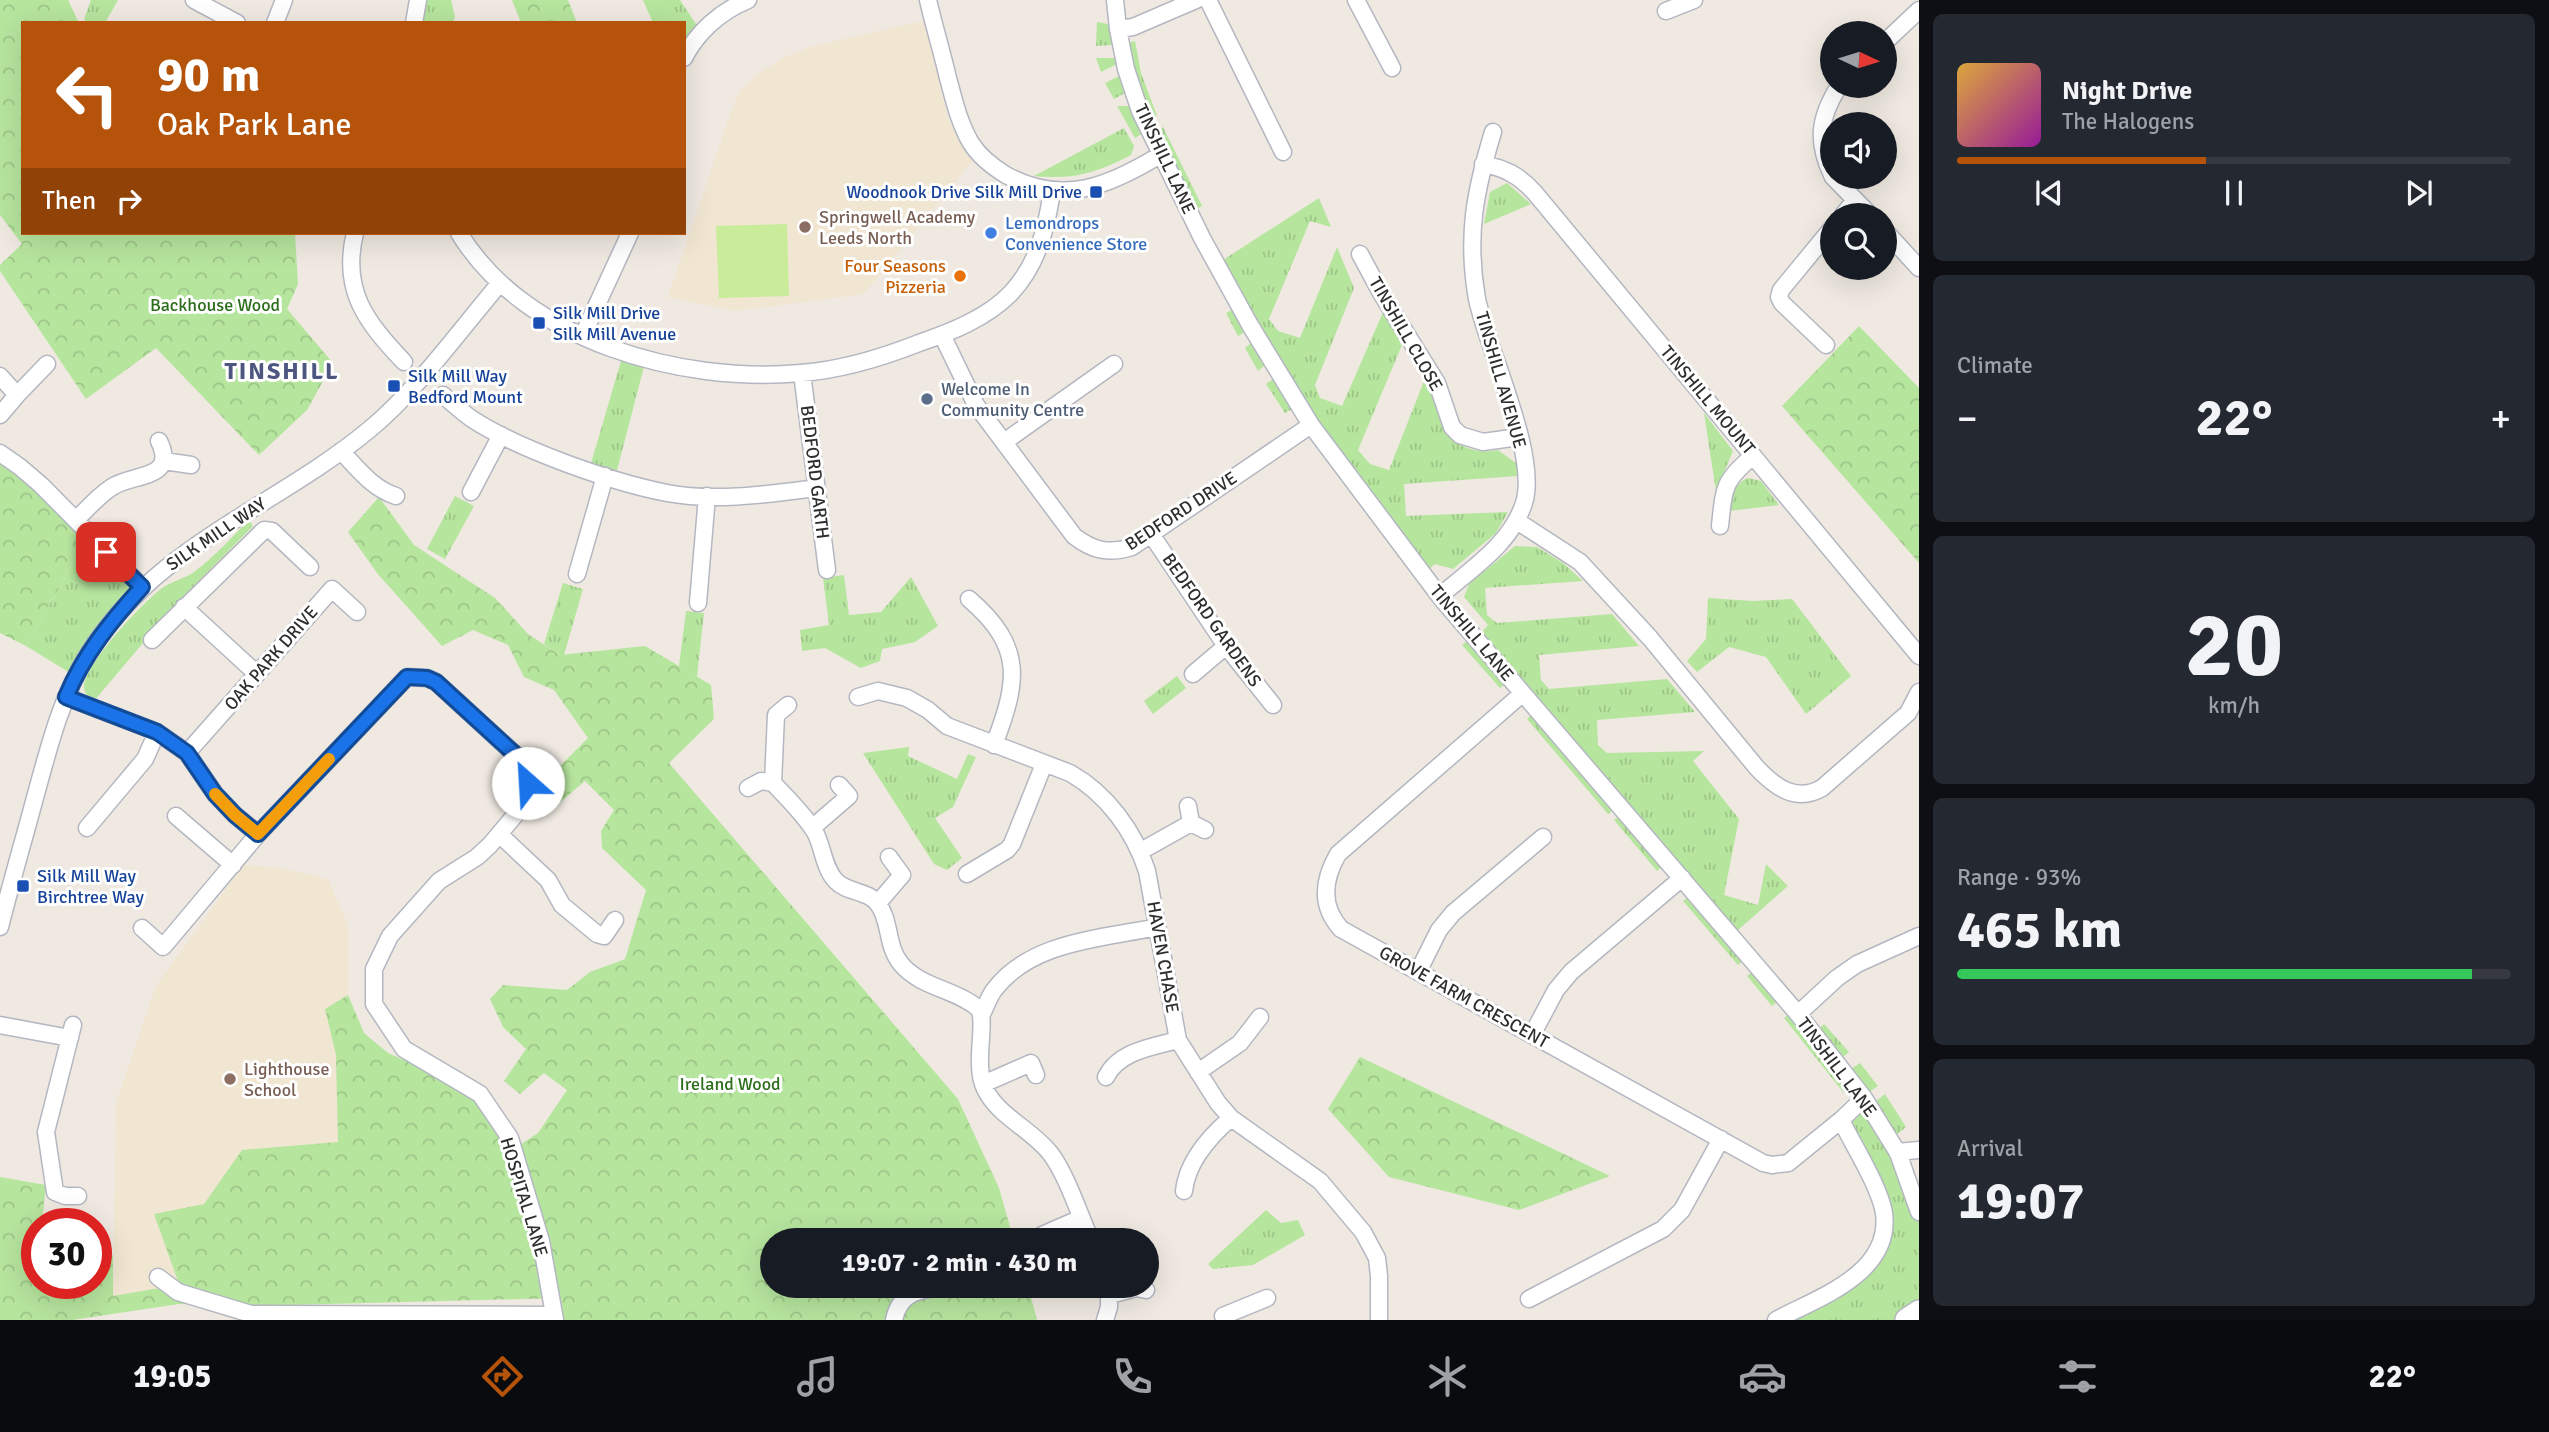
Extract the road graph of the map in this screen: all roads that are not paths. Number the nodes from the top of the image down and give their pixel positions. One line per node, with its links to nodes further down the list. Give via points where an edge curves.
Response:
1 (194, 0): 13 (street)
2 (284, 0): 14 (street)
3 (418, 0): 15 (street)
4 (747, 0): 18 (street, via 716,18)
5 (928, 0): 25 (street, via 971,144 993,167 1024,185)
6 (1115, 0): 16 (street, TINSHILL LANE)
7 (1196, 0): 16 (street)
8 (1208, 0): 21 (street)
9 (1356, 0): 19 (street)
10 (1694, 0): 12 (street)
11 (1919, 10): 17 (street)
12 (1666, 11)
13 (233, 21)
14 (276, 21)
15 (414, 21)
16 (1118, 29): 22 (street, TINSHILL LANE, via 1139,111)
17 (1897, 31)
18 (686, 55)
19 (1392, 68)
20 (1493, 132): 23 (street, TINSHILL AVENUE)
21 (1283, 152)
22 (1160, 155): 25 (street, via 1130,173 1089,188); 48 (street, TINSHILL LANE, via 1250,325)
23 (1483, 164): 50 (street, TINSHILL AVENUE, via 1472,220 1475,279); 55 (street, TINSHILL MOUNT, via 1503,168 1527,183)
24 (1845, 189): 26 (street)
25 (1052, 192): 38 (street, via 1036,258 1011,294 977,319)
26 (1855, 200): 27 (street); 28 (street)
27 (1853, 203)
28 (1858, 203)
29 (355, 235): 40 (street, via 350,274 354,292 384,341)
30 (460, 235): 36 (street)
31 (629, 235): 37 (street)
32 (1820, 243): 39 (street, via 1779,297)
33 (1897, 245): 35 (street)
34 (1360, 254): 50 (street, TINSHILL CLOSE, via 1437,383 1452,427 1483,442)
35 (1919, 268)
36 (500, 283): 37 (street, via 544,316); 53 (street, SILK MILL WAY, via 397,404)
37 (583, 335): 43 (street, via 676,367 748,375)
38 (942, 335): 43 (street, via 883,357); 52 (street, BEDFORD DRIVE, via 976,405)
39 (1826, 345)
40 (404, 362)
41 (47, 364): 45 (street)
42 (1114, 364): 52 (street)
43 (802, 373): 59 (street, BEDFORD GARTH)
44 (0, 376): 45 (street)
45 (18, 394): 47 (street)
46 (443, 395): 49 (street)
47 (0, 415)
48 (1311, 425): 66 (street, BEDFORD DRIVE); 71 (street, TINSHILL LANE)
49 (501, 435): 58 (street); 60 (street)
50 (1519, 437): 64 (street, TINSHILL AVENUE, via 1528,478)
51 (159, 441): 56 (street)
52 (1004, 442): 66 (street, BEDFORD DRIVE, via 1085,545 1115,552)
53 (341, 451): 61 (street, via 366,477); 70 (street, SILK MILL WAY, via 177,557)
54 (0, 453): 63 (street)
55 (1754, 456): 65 (street, via 1728,481); 78 (street, TINSHILL MOUNT)
56 (163, 461): 57 (street); 63 (street, via 154,473 113,486)
57 (191, 465)
58 (605, 476): 62 (street, via 668,493); 69 (street)
59 (817, 488): 62 (street); 68 (street, BEDFORD GARTH)
60 (471, 492)
61 (396, 496)
62 (707, 496): 73 (street)
63 (76, 520): 70 (street)
64 (1517, 521): 71 (street, TINSHILL AVENUE, via 1501,544); 84 (street, via 1580,562 1771,784 1781,790 1800,795 1822,788)
65 (1720, 526)
66 (1151, 534): 77 (street, BEDFORD GARDENS)
67 (310, 567): 74 (street, via 272,531 264,530)
68 (827, 570)
69 (577, 574)
70 (142, 587): 82 (street, SILK MILL WAY, via 107,626)
71 (1440, 596): 81 (street, TINSHILL LANE)
72 (969, 599): 88 (street, via 1002,635 1012,663 1010,703)
73 (698, 603)
74 (184, 607): 76 (street); 79 (street)
75 (357, 611): 79 (street, OAK PARK DRIVE, via 332,589)
76 (152, 640)
77 (1226, 646): 80 (street); 86 (street, BEDFORD GARDENS)
78 (1919, 656)
79 (257, 674): 89 (street, OAK PARK DRIVE)
80 (1193, 674)
81 (1522, 694): 105 (street, TINSHILL LANE); 113 (street, GROVE FARM CRESCENT, via 1339,854 1326,878 1328,910 1342,929)
82 (66, 697): 87 (street); 106 (street, SILK MILL WAY)
83 (858, 697): 88 (street, HAVEN CHASE, via 878,691 908,698 947,726)
84 (1917, 702)
85 (788, 705): 91 (street, via 776,715)
86 (1273, 705)
87 (157, 732): 89 (street); 96 (street, via 140,767)
88 (995, 745): 90 (street, HAVEN CHASE)
89 (187, 753): 98 (street, via 215,794)
90 (1044, 764): 101 (street, HAVEN CHASE, via 1070,773 1098,793); 104 (street, via 1012,844)
91 (773, 782): 93 (street, via 761,781); 97 (street)
92 (839, 785): 97 (street, via 849,796)
93 (748, 788)
94 (1188, 806): 101 (street, via 1198,827)
95 (176, 816): 103 (street)
96 (87, 828)
97 (812, 828): 107 (street, via 833,878)
98 (258, 834): 99 (street, via 407,677 436,682 519,758 528,783 526,795); 103 (street)
99 (499, 834): 108 (street, via 548,880 562,905 597,934 604,936); 143 (street, HOSPITAL LANE, via 477,857 439,881 390,936 374,969 374,1004 404,1049 480,1094 510,1138 541,1241)
100 (1543, 837): 113 (street, via 1453,914)
101 (1141, 852): 109 (street, HAVEN CHASE)
102 (889, 857): 107 (street, via 902,875)
103 (233, 865): 111 (street, via 163,947)
104 (967, 874)
105 (1682, 878): 115 (street, TINSHILL LANE); 118 (street, via 1571,972)
106 (4, 892): 110 (street, SILK MILL WAY)
107 (878, 903): 114 (street, via 899,962 930,985 974,1004)
108 (615, 920)
109 (1157, 927): 114 (street, via 1041,953 1005,977); 119 (street, HAVEN CHASE)
110 (0, 928)
111 (142, 928)
112 (1919, 936): 115 (street, via 1857,964)
113 (1418, 972): 118 (street, GROVE FARM CRESCENT)
114 (982, 1014): 123 (street)
115 (1798, 1014): 124 (street, TINSHILL LANE)
116 (1260, 1017): 120 (street, via 1240,1043)
117 (0, 1025): 131 (street, via 71,1032 45,1140 55,1192)
118 (1532, 1035): 127 (street, GROVE FARM CRESCENT)
119 (1178, 1040): 120 (street, HAVEN CHASE); 122 (street, via 1126,1057)
120 (1198, 1072): 125 (street, HAVEN CHASE)
121 (1036, 1075): 123 (street, via 1031,1063)
122 (1106, 1077)
123 (983, 1084): 133 (street, via 996,1105 1050,1152)
124 (1864, 1098): 126 (street, GROVE FARM CRESCENT); 129 (street, TINSHILL LANE)
125 (1231, 1118): 130 (street, via 1204,1144); 146 (street, HAVEN CHASE, via 1320,1181 1356,1222 1377,1258)
126 (1841, 1119): 127 (street, GROVE FARM CRESCENT, via 1781,1165 1763,1163); 147 (street, via 1879,1198 1884,1226 1881,1242 1848,1283)
127 (1721, 1139): 140 (street, via 1682,1210 1663,1229)
128 (1919, 1150): 129 (street)
129 (1897, 1152): 132 (street, TINSHILL LANE)
130 (1184, 1191)
131 (78, 1196)
132 (1919, 1212)
133 (1081, 1218): 134 (street); 135 (street)
134 (1058, 1228)
135 (1085, 1228)
136 (158, 1277): 143 (street, HOSPITAL LANE, via 178,1292 251,1314)
137 (902, 1298): 144 (street)
138 (1109, 1298): 145 (street)
139 (1267, 1298): 142 (street)
140 (1529, 1299)
141 (1919, 1312): 148 (street)
142 (1221, 1313)
143 (554, 1318)
144 (894, 1320)
145 (1105, 1320)
146 (1379, 1320)
147 (1776, 1320)
148 (1907, 1320)

